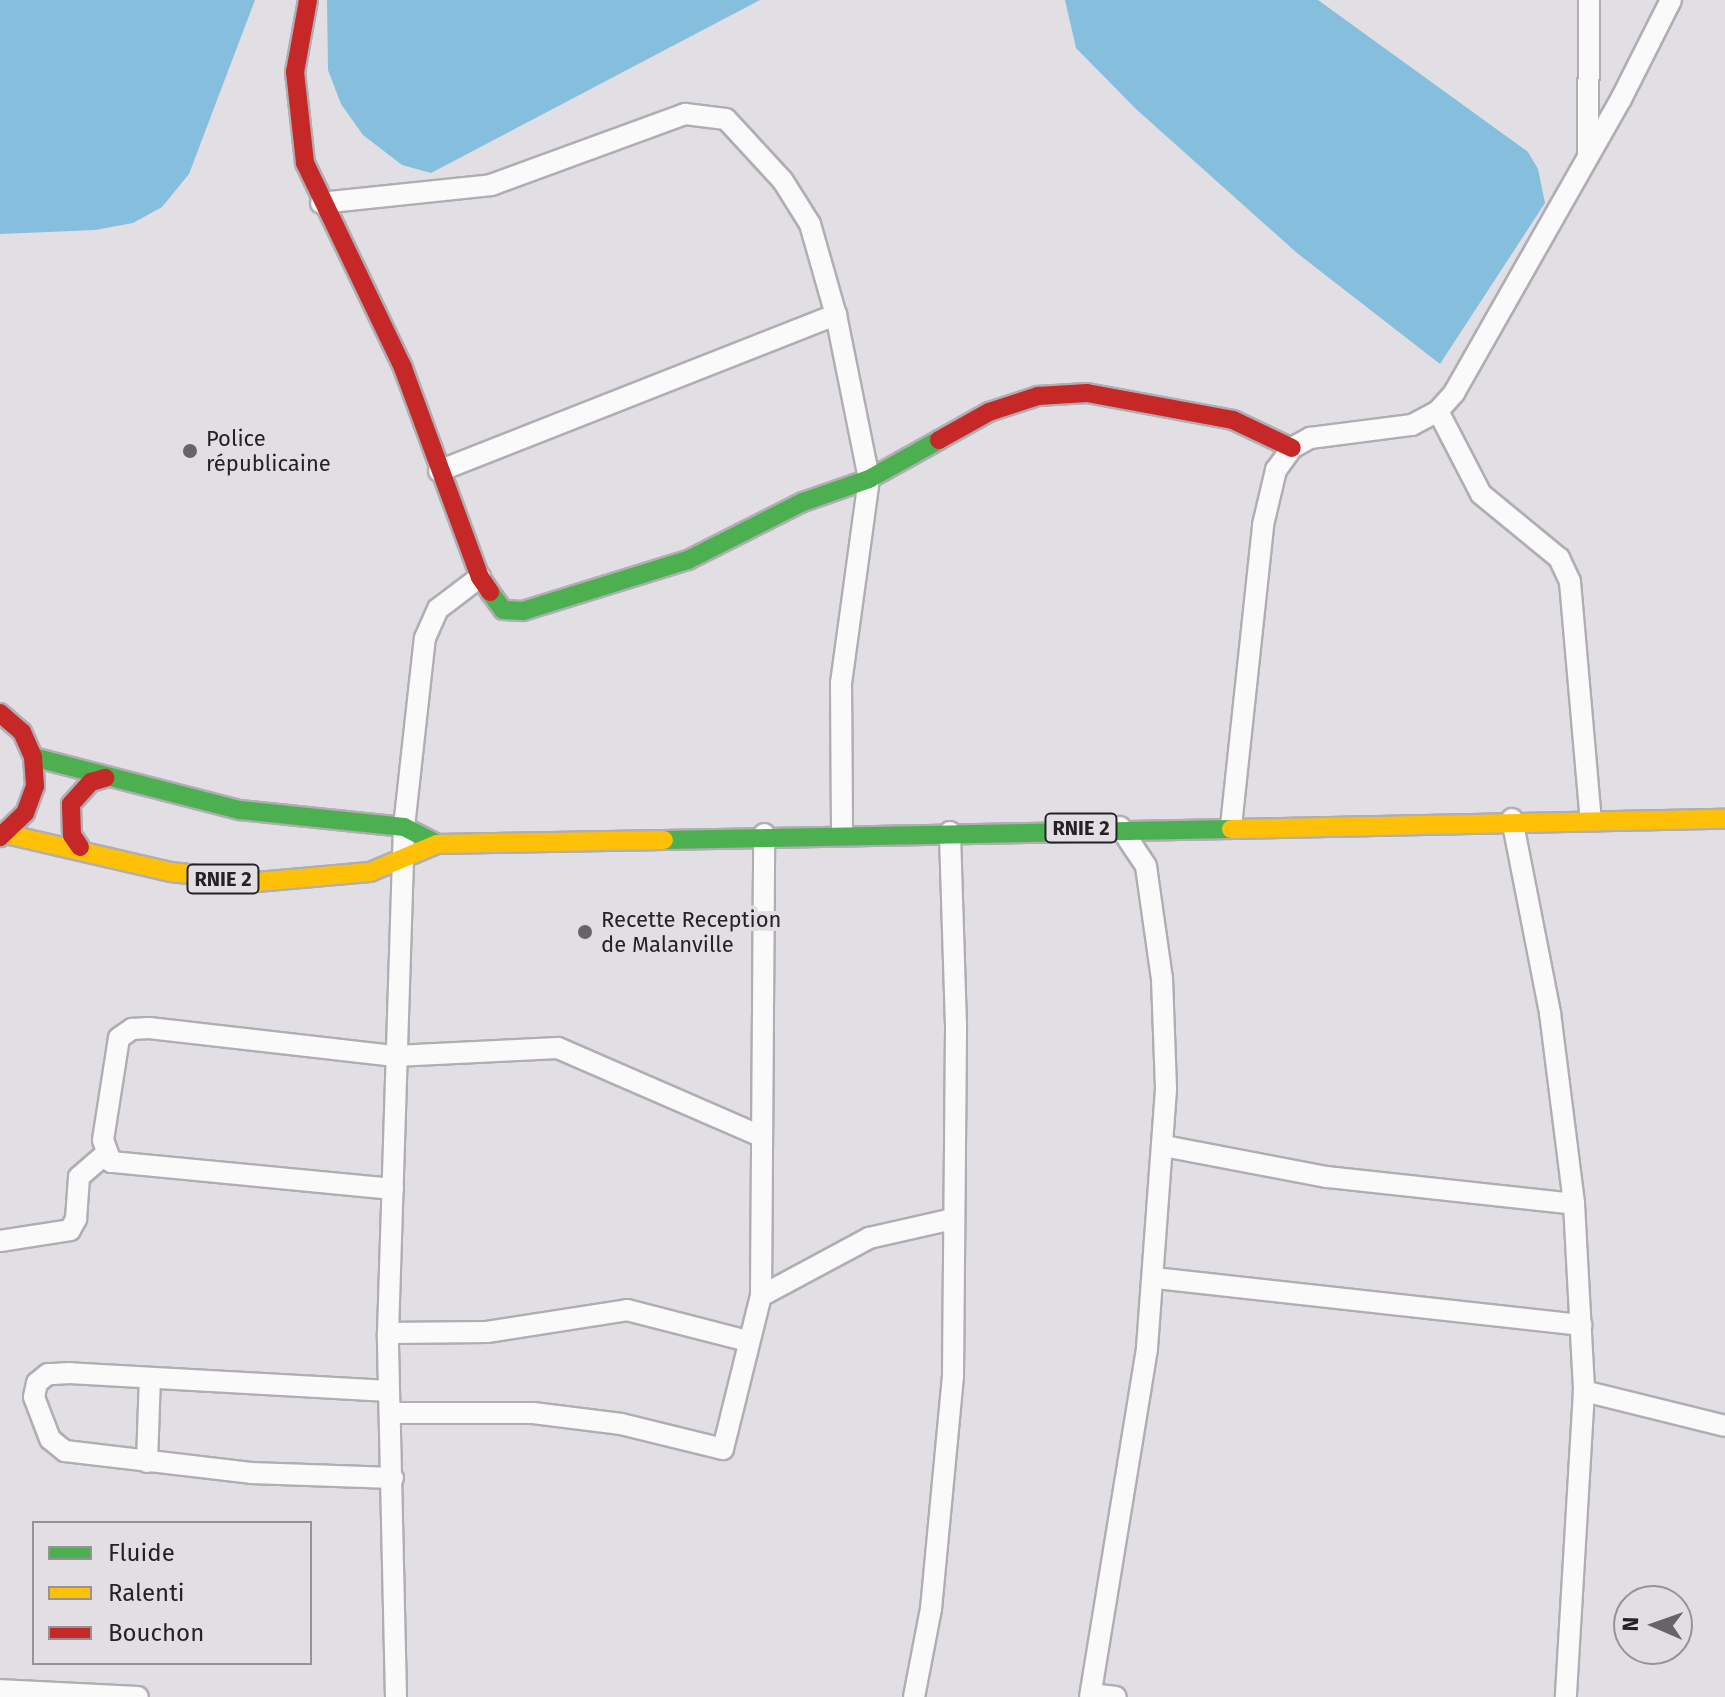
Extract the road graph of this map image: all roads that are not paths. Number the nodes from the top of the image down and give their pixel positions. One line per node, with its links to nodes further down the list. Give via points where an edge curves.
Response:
1 (308, 0): 5 (main road, via 295,72 296,117)
2 (1589, 0): 4 (street)
3 (1671, 0): 4 (street)
4 (1588, 157): 7 (street, via 1454,393)
5 (321, 203): 6 (street, via 491,185 659,122 709,114 734,127 800,203); 9 (main road, via 397,355)
6 (836, 315): 9 (street); 10 (street)
7 (1438, 411): 8 (street, via 1412,425 1329,432); 17 (street, via 1481,494 1507,521 1559,558 1570,582)
8 (1292, 448): 10 (main road, via 1267,433 1204,413 1121,396 1058,393 989,412); 18 (street, via 1276,470 1266,500)
9 (439, 471): 11 (main road)
10 (869, 479): 11 (main road, via 803,502 688,560 523,611 495,605); 22 (street, via 841,683)
11 (480, 577): 19 (street, via 438,609 425,638)
12 (0, 713): 13 (main road, via 22,732)
13 (33, 757): 14 (main road, RNIE 2); 24 (main road, RNIE 2, via 30,799)
14 (105, 778): 19 (main road, RNIE 2, via 240,810); 26 (main road, via 91,782 71,804 72,835)
15 (1512, 819): 17 (main road, RNIE 2 / RNIE 2); 18 (main road, RNIE 2 / RNIE 2); 33 (street, via 1550,1013)
16 (1725, 819): 17 (main road, RNIE 2 / RNIE 2)
17 (1591, 820)
18 (1231, 826): 20 (main road, RNIE 2 / RNIE 2)
19 (404, 827): 25 (main road, RNIE 2); 27 (street)
20 (1120, 827): 21 (main road, RNIE 2 / RNIE 2); 30 (street, via 1146,866 1162,979)
21 (950, 832): 22 (main road, RNIE 2 / RNIE 2); 34 (street, via 956,1026)
22 (842, 833): 23 (main road, RNIE 2 / RNIE 2)
23 (764, 834): 25 (main road, RNIE 2 / RNIE 2); 29 (street)
24 (3, 836): 26 (main road, RNIE 2)
25 (437, 844): 27 (main road, RNIE 2)
26 (80, 847): 27 (main road, RNIE 2, via 171,872 257,882 341,876)
27 (404, 862): 28 (street)
28 (395, 1056): 29 (street, via 558,1048); 31 (street, via 132,1029 119,1038); 32 (street)
29 (758, 1135): 37 (street)
30 (1164, 1146): 33 (street, via 1327,1177); 36 (street)
31 (105, 1154): 32 (street, via 123,1165); 35 (street, via 79,1177 76,1219 70,1230)
32 (393, 1189): 39 (street)
33 (1574, 1204): 38 (street)
34 (953, 1219): 37 (street, via 869,1238); 52 (street, via 953,1375 931,1609)
35 (0, 1241)
36 (1155, 1278): 38 (street); 49 (street)
37 (761, 1296): 40 (street)
38 (1581, 1325): 43 (street)
39 (388, 1333): 40 (street, via 487,1332 627,1310); 42 (street)
40 (748, 1341): 44 (street, via 723,1449 621,1424 533,1413)
41 (150, 1378): 42 (street); 46 (street); 46 (street, via 48,1374 37,1383 34,1397 50,1439 65,1451)
42 (389, 1391): 44 (street)
43 (1584, 1391): 45 (street); 54 (street)
44 (390, 1413): 47 (street)
45 (1725, 1426)
46 (147, 1462): 47 (street, via 251,1473)
47 (393, 1478): 51 (street)
48 (0, 1690): 50 (street)
49 (1091, 1695): 53 (street)
50 (138, 1697)
51 (396, 1697)
52 (914, 1697)
53 (1116, 1697)
54 (1566, 1697)

